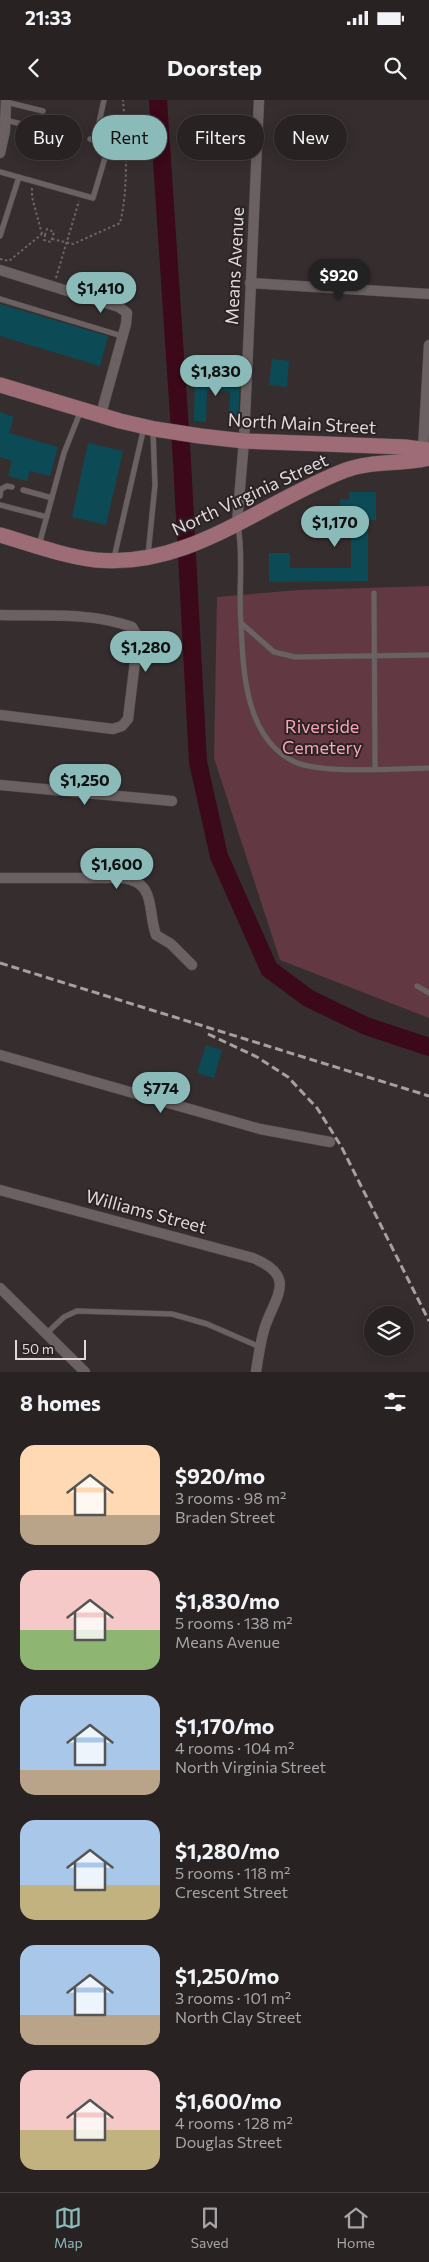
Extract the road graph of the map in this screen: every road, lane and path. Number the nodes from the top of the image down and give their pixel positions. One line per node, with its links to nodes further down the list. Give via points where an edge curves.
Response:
1 (104, 100): 6 (lane)
2 (124, 100): 17 (path, via 123,212 120,223)
3 (259, 100): 20 (street, Means Avenue)
4 (6, 101): 5 (lane); 7 (street)
5 (43, 111)
6 (101, 115)
7 (3, 120): 8 (street)
8 (0, 153)
9 (104, 160): 13 (lane, via 93,198)
10 (0, 172): 11 (lane)
11 (19, 177): 12 (lane); 15 (lane)
12 (32, 181): 13 (lane); 14 (path, via 32,197)
13 (82, 194): 17 (path)
14 (44, 234): 16 (path, via 44,240 51,242); 16 (path, via 47,230 54,232); 18 (path, via 10,261)
15 (0, 236)
16 (52, 239): 17 (path)
17 (67, 244): 21 (path)
18 (0, 259)
19 (0, 270): 21 (street)
20 (250, 283): 22 (street); 30 (street, Means Avenue)
21 (54, 287): 24 (street, via 119,307 127,313)
22 (429, 294)
23 (0, 299): 24 (lane)
24 (123, 337): 28 (street)
25 (429, 345): 31 (street)
26 (0, 385): 27 (main road, North Main Street)
27 (81, 410): 28 (main road, North Main Street); 35 (lane, via 64,453)
28 (101, 414): 29 (main road, North Main Street)
29 (151, 428): 30 (main road, North Main Street); 41 (lane, via 155,485); 42 (lane)
30 (244, 441): 31 (main road, North Main Street); 38 (street, Means Avenue)
31 (427, 452): 38 (main road, North Virginia Street, via 349,469)
32 (12, 487): 34 (lane, via 1,489)
33 (23, 490): 35 (lane)
34 (0, 496)
35 (52, 498): 37 (lane)
36 (0, 505): 37 (lane)
37 (47, 517): 40 (lane)
38 (230, 527): 41 (main road, North Virginia Street, via 189,547); 45 (lane, via 241,542 238,598)
39 (0, 535): 40 (main road, North Virginia Street)
40 (39, 546): 42 (main road, North Virginia Street, via 77,557)
41 (148, 558): 42 (main road, North Virginia Street)
42 (114, 561)
43 (374, 593): 47 (lane)
44 (0, 614): 48 (street, via 117,621 132,626 138,637 128,719 122,726 113,729)
45 (241, 623): 47 (lane, via 274,652 282,655); 50 (lane, via 245,673 257,724 280,753 296,763 316,767)
46 (429, 655): 47 (lane)
47 (375, 656): 50 (lane)
48 (0, 715)
49 (429, 768): 50 (lane)
50 (375, 769)
51 (0, 785): 52 (street)
52 (172, 801)
53 (0, 878): 54 (street, via 135,880 147,892 156,935 171,944)
54 (192, 965)
55 (417, 986): 56 (lane)
56 (429, 994)
57 (0, 1055): 58 (street, via 260,1129)
58 (330, 1142)
59 (0, 1190): 62 (street, Williams Street, via 269,1265 278,1276 280,1287)
60 (0, 1288): 61 (street)
61 (47, 1333): 62 (lane, via 64,1317 77,1311 160,1313 206,1324); 63 (street)
62 (260, 1347): 64 (street)
63 (85, 1372)
64 (256, 1372)

